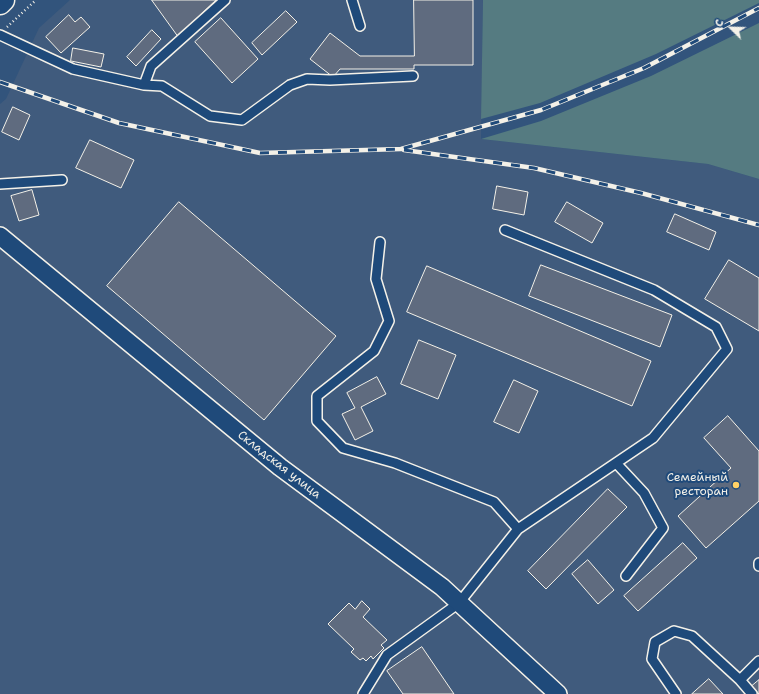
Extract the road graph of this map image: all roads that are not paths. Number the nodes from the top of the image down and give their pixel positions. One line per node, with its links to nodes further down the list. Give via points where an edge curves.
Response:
1 (3, 0): 4 (main road)
2 (225, 0): 8 (lane, via 151,66)
3 (352, 0): 5 (lane)
4 (0, 2)
5 (360, 26)
6 (3, 32): 8 (lane, via 73,69)
7 (413, 76): 8 (lane, via 330,80 307,78 290,85 242,120 210,116 162,86)
8 (144, 85)
9 (62, 180): 10 (lane)
10 (0, 184)
11 (505, 230): 14 (lane, via 654,290 716,327 727,349 653,438)
12 (0, 236): 19 (street, Складская улица, via 280,467)
13 (380, 242): 15 (lane, via 376,279 389,321 374,351 317,396 317,421 343,448 395,463 494,502)
14 (616, 463): 15 (lane); 18 (lane, via 644,494 663,528)
15 (518, 530): 19 (lane)
16 (759, 563): 17 (lane)
17 (759, 566)
18 (626, 576)
19 (459, 602): 22 (lane, via 388,655); 23 (street, Складская улица)
20 (759, 661): 21 (lane)
21 (740, 680): 24 (lane, via 692,636 674,631 655,642 652,659); 25 (lane)
22 (364, 694)
23 (558, 694)
24 (676, 694)
25 (752, 694)

